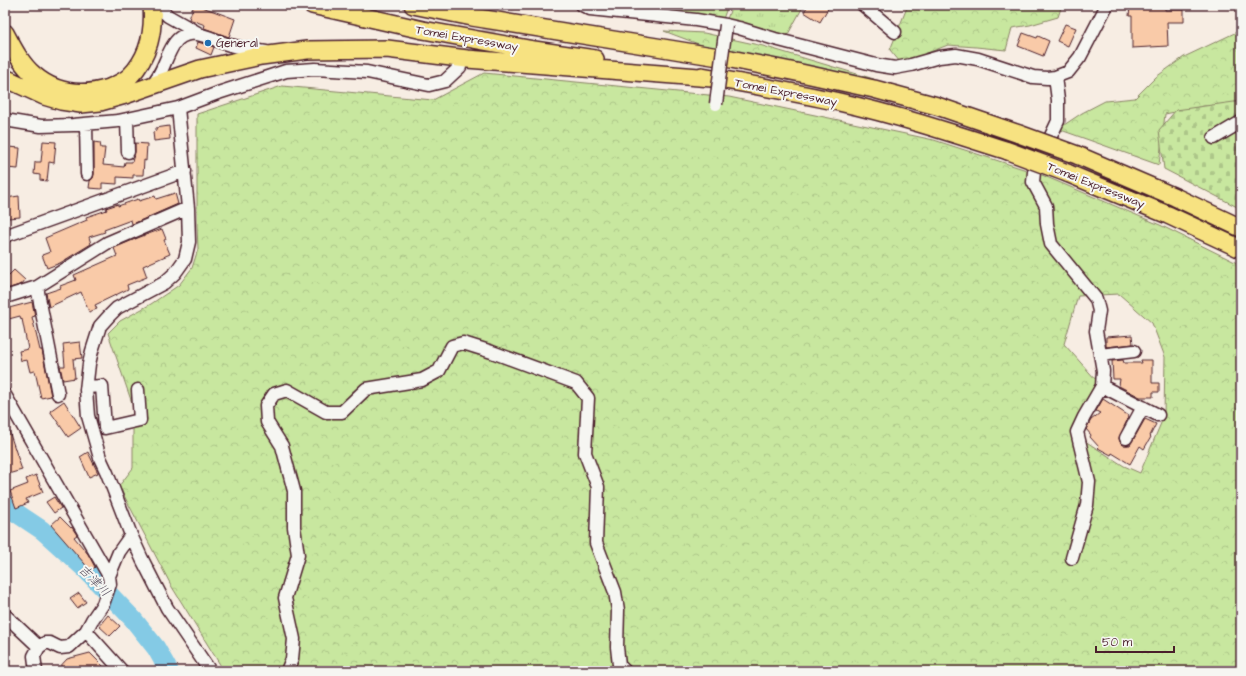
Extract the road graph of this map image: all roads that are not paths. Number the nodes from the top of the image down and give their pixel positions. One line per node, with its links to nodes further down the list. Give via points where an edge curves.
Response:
1 (152, 5): 12 (highway, via 152,32 140,62 130,76 115,86 100,90 66,92 49,85 24,65)
2 (156, 5): 13 (street, via 168,16)
3 (312, 5): 18 (highway, Tomei Expressway, via 423,30)
4 (413, 5): 9 (highway, Tomei Expressway)
5 (448, 5): 9 (highway)
6 (582, 5): 10 (street, via 590,9)
7 (863, 5): 11 (street)
8 (1107, 5): 16 (street, via 1080,57 1068,72)
9 (523, 25): 31 (highway, Tomei Expressway, bridge, via 731,59 874,89 937,106 1077,155)
10 (726, 25): 16 (street, via 876,65 895,68 939,56 956,55 978,59 1033,77); 20 (street, bridge)
11 (895, 32)
12 (5, 33)
13 (198, 33): 14 (street, via 250,50); 19 (street, via 189,33 176,41 155,82)
14 (281, 53): 18 (highway, via 307,50 386,50 467,60); 19 (highway, via 208,67)
15 (460, 67): 21 (street, via 445,81 429,85 367,72 315,69 286,71)
16 (1055, 77): 37 (street, via 1058,120 1034,172 1033,182 1046,206 1051,244 1096,299 1099,311 1096,331)
17 (5, 78): 19 (highway, via 44,96 81,104 100,102)
18 (712, 78): 33 (highway, Tomei Expressway, bridge, via 780,89 920,122 1067,173)
19 (149, 87)
20 (716, 104)
21 (178, 108): 22 (street); 28 (street)
22 (127, 119): 25 (street); 27 (street)
23 (5, 120): 25 (street, via 41,126)
24 (1241, 122): 26 (street)
25 (86, 124): 29 (street)
26 (1214, 138)
27 (128, 152)
28 (185, 171): 30 (street); 32 (street)
29 (87, 174)
30 (188, 208): 34 (street, via 107,243); 39 (street, via 189,242 185,259 164,283 118,308 100,326 89,364)
31 (1241, 228)
32 (5, 236)
33 (1241, 249)
34 (38, 286): 35 (street); 41 (street)
35 (5, 297)
36 (1134, 351): 37 (street)
37 (1100, 354): 38 (street, via 1104,371)
38 (1102, 386): 43 (street); 47 (street, via 1077,432 1089,482 1087,505)
39 (87, 387): 40 (street, via 102,386 105,428 140,420); 46 (street, via 88,416 100,458)
40 (138, 390)
41 (58, 394)
42 (5, 395): 48 (street)
43 (1143, 407): 44 (street); 45 (street)
44 (1158, 415)
45 (1126, 438)
46 (131, 535): 48 (street, via 119,552); 54 (street, via 167,608)
47 (1072, 558)
48 (109, 576): 50 (street, via 110,584 103,604)
49 (5, 615): 51 (street)
50 (86, 631): 51 (street, via 69,647 60,648 50,643); 53 (street)
51 (39, 647): 52 (street, via 34,656)
52 (36, 671)
53 (122, 671)
54 (210, 671)
55 (287, 671): 56 (street, via 292,659 294,639 285,598 298,555 294,527 294,491 282,446 267,422 266,406 274,394 287,390 326,412 342,412 366,388 422,380 439,371 452,346 463,343 576,383 588,398 585,453 598,486 596,542 615,592 618,610 619,665)
56 (625, 671)

